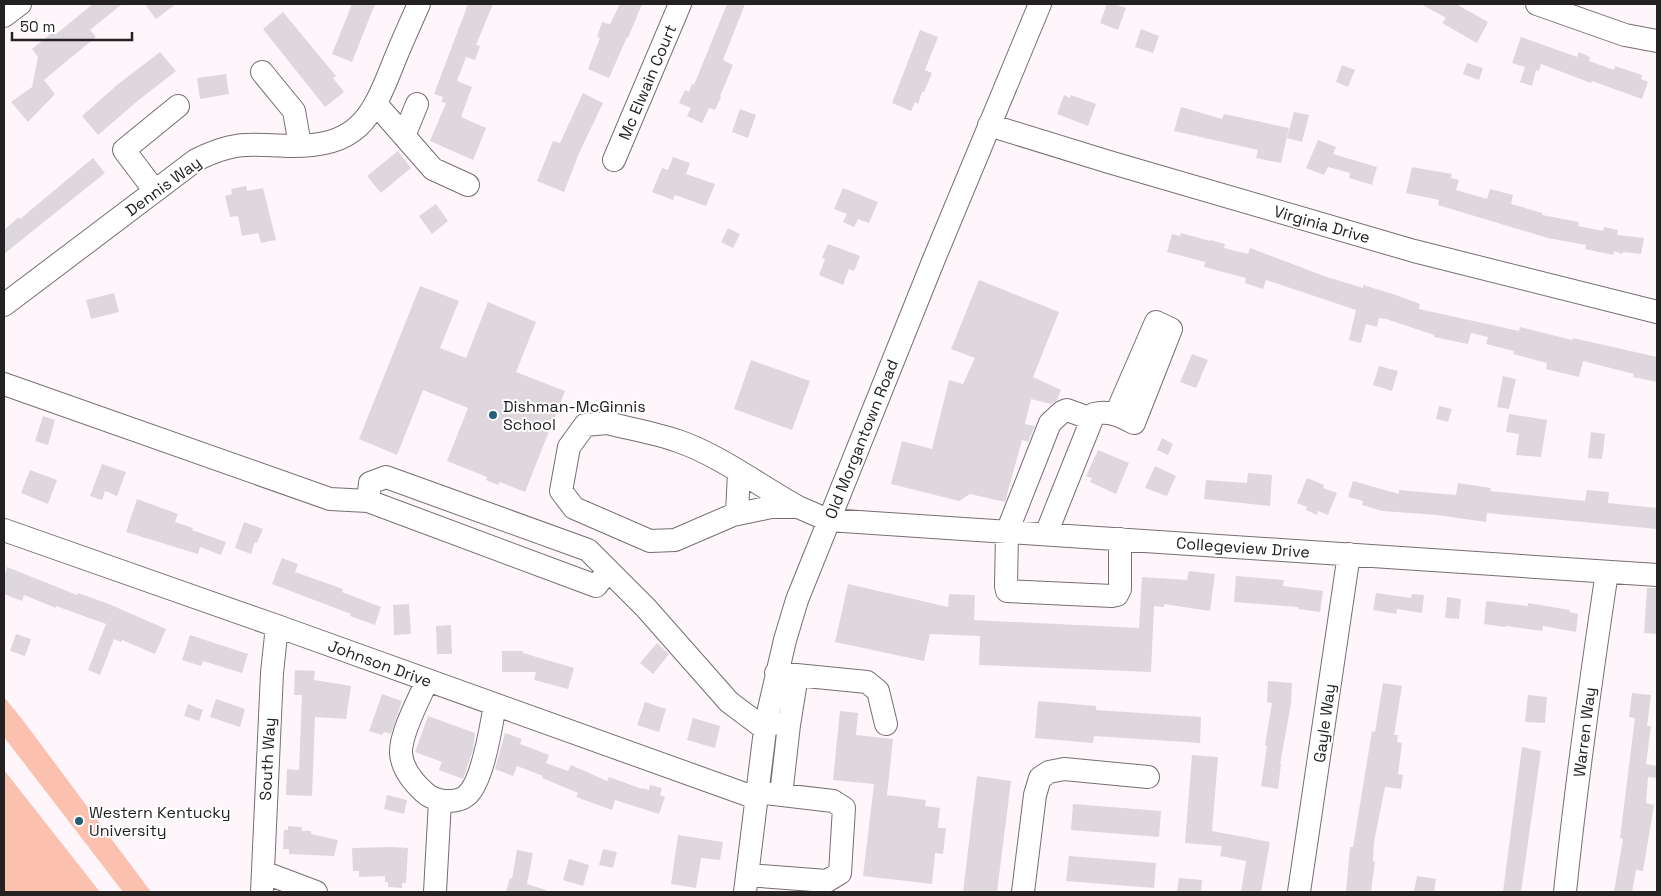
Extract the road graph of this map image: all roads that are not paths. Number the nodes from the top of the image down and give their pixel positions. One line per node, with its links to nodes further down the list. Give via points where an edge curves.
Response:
1 (20, 4): 6 (street)
2 (419, 4): 9 (street, Dennis Way)
3 (680, 4): 15 (street, Mc Elwain Court)
4 (1040, 4): 12 (street, Old Morgantown Road)
5 (1537, 4): 7 (street, via 1625,35)
6 (4, 16)
7 (1657, 41)
8 (262, 72): 14 (street, via 294,111)
9 (376, 104): 13 (street); 14 (street, Dennis Way, via 359,126 344,136 328,142)
10 (417, 104): 13 (street)
11 (178, 106): 17 (street, via 124,150)
12 (989, 125): 19 (street, Virginia Drive, via 1414,251); 27 (street, Old Morgantown Road)
13 (404, 136): 16 (street, via 433,169)
14 (300, 145): 17 (street, Dennis Way, via 251,144 215,151 196,160)
15 (614, 160)
16 (468, 185)
17 (155, 191): 18 (street, Dennis Way)
18 (4, 304)
19 (1657, 312)
20 (4, 384): 24 (street, via 330,499)
21 (1116, 414): 22 (street, via 1100,412)
22 (1092, 419): 29 (street, via 1067,410 1050,423); 30 (street)
23 (739, 472): 25 (street, Collegeview Drive); 26 (street); 26 (street, Collegeview Drive, via 678,441 607,423 585,425 569,447 561,491 574,508 650,541 675,540)
24 (368, 501): 33 (street, via 596,586); 33 (street, via 370,483 386,477 588,550)
25 (798, 507): 26 (street, Collegeview Drive, via 771,507); 27 (street, Collegeview Drive)
26 (737, 514)
27 (828, 520): 29 (street, Collegeview Drive); 37 (street, Old Morgantown Road, via 797,600)
28 (4, 530): 36 (street, Johnson Drive)
29 (1007, 532): 30 (street, Collegeview Drive); 31 (street, via 1007,592 1117,594 1120,589)
30 (1046, 534): 31 (street, Collegeview Drive)
31 (1120, 539): 32 (street, Collegeview Drive)
32 (1349, 554): 34 (street, Collegeview Drive); 52 (street, Gayle Way)
33 (608, 571): 41 (street, via 646,608 729,702)
34 (1607, 572): 35 (street, Collegeview Drive); 53 (street, Warren Way)
35 (1657, 575)
36 (277, 626): 38 (street, Johnson Drive); 47 (street, South Way)
37 (787, 674): 40 (street, via 866,682 878,691); 41 (street, Old Morgantown Road); 42 (street)
38 (427, 681): 39 (street, Johnson Drive); 46 (street, via 402,739 401,753 404,766 413,780 426,794)
39 (495, 705): 45 (street, Johnson Drive); 46 (street, via 477,782 467,795 456,801)
40 (886, 724)
41 (766, 725): 42 (street); 45 (street, Old Morgantown Road)
42 (789, 725): 44 (street)
43 (1148, 777): 51 (street, via 1064,768 1040,778)
44 (781, 794): 45 (street, Johnson Drive); 48 (street, Johnson Drive, via 833,801 844,808 840,873 827,881)
45 (756, 795): 48 (street, Old Morgantown Road)
46 (440, 801): 50 (street)
47 (262, 882): 49 (street)
48 (746, 884)
49 (316, 892)
50 (435, 892)
51 (1023, 892)
52 (1299, 892)
53 (1565, 892)

